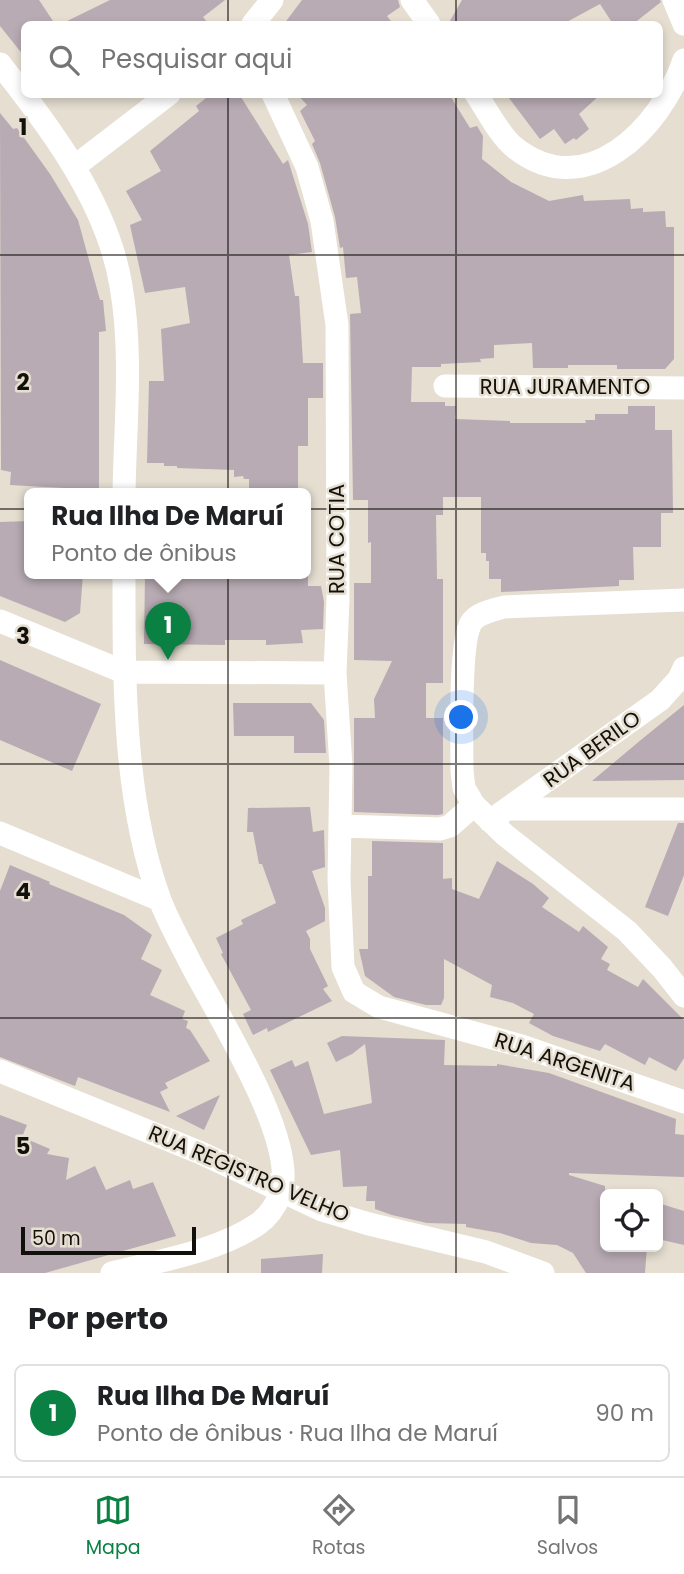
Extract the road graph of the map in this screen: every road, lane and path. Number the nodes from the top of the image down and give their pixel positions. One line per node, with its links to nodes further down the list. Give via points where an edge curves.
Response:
1 (272, 0): 4 (street)
2 (412, 0): 5 (street)
3 (674, 0): 6 (street)
4 (255, 21)
5 (427, 21)
6 (684, 24)
7 (684, 60): 13 (street, via 667,98 642,130 613,155 582,167 556,168 534,161 512,146)
8 (0, 64): 9 (street)
9 (21, 93)
10 (24, 98): 14 (street)
11 (164, 98): 14 (street)
12 (275, 98): 23 (street, RUA COTIA, via 307,167 322,221 337,325)
13 (479, 98)
14 (74, 167): 17 (street, via 107,234 121,285 127,344)
15 (445, 386): 16 (street, RUA JURAMENTO)
16 (684, 388)
17 (124, 488)
18 (124, 579): 22 (street)
19 (684, 600): 24 (street, via 505,607 487,611 471,622 464,643 462,771 464,788)
20 (0, 621): 22 (street)
21 (684, 667): 26 (street, RUA BERILO, via 660,700)
22 (124, 672): 23 (street); 29 (street, via 140,829)
23 (335, 673): 27 (street, RUA COTIA)
24 (474, 805): 26 (street); 27 (street, via 440,829)
25 (684, 809): 26 (street)
26 (500, 815): 31 (street, via 627,931)
27 (340, 826): 30 (street, RUA COTIA, via 343,967)
28 (0, 833): 29 (street)
29 (160, 900): 34 (street, via 269,1115 281,1155)
30 (354, 992): 33 (street, RUA ARGENITA, via 379,1007 522,1046)
31 (684, 996)
32 (0, 1071): 34 (street, RUA REGISTRO VELHO, via 201,1153)
33 (684, 1102)
34 (281, 1192): 35 (street, via 273,1210 241,1233 211,1246); 36 (street, RUA REGISTRO VELHO, via 346,1217 486,1252)
35 (112, 1273)
36 (543, 1273)

